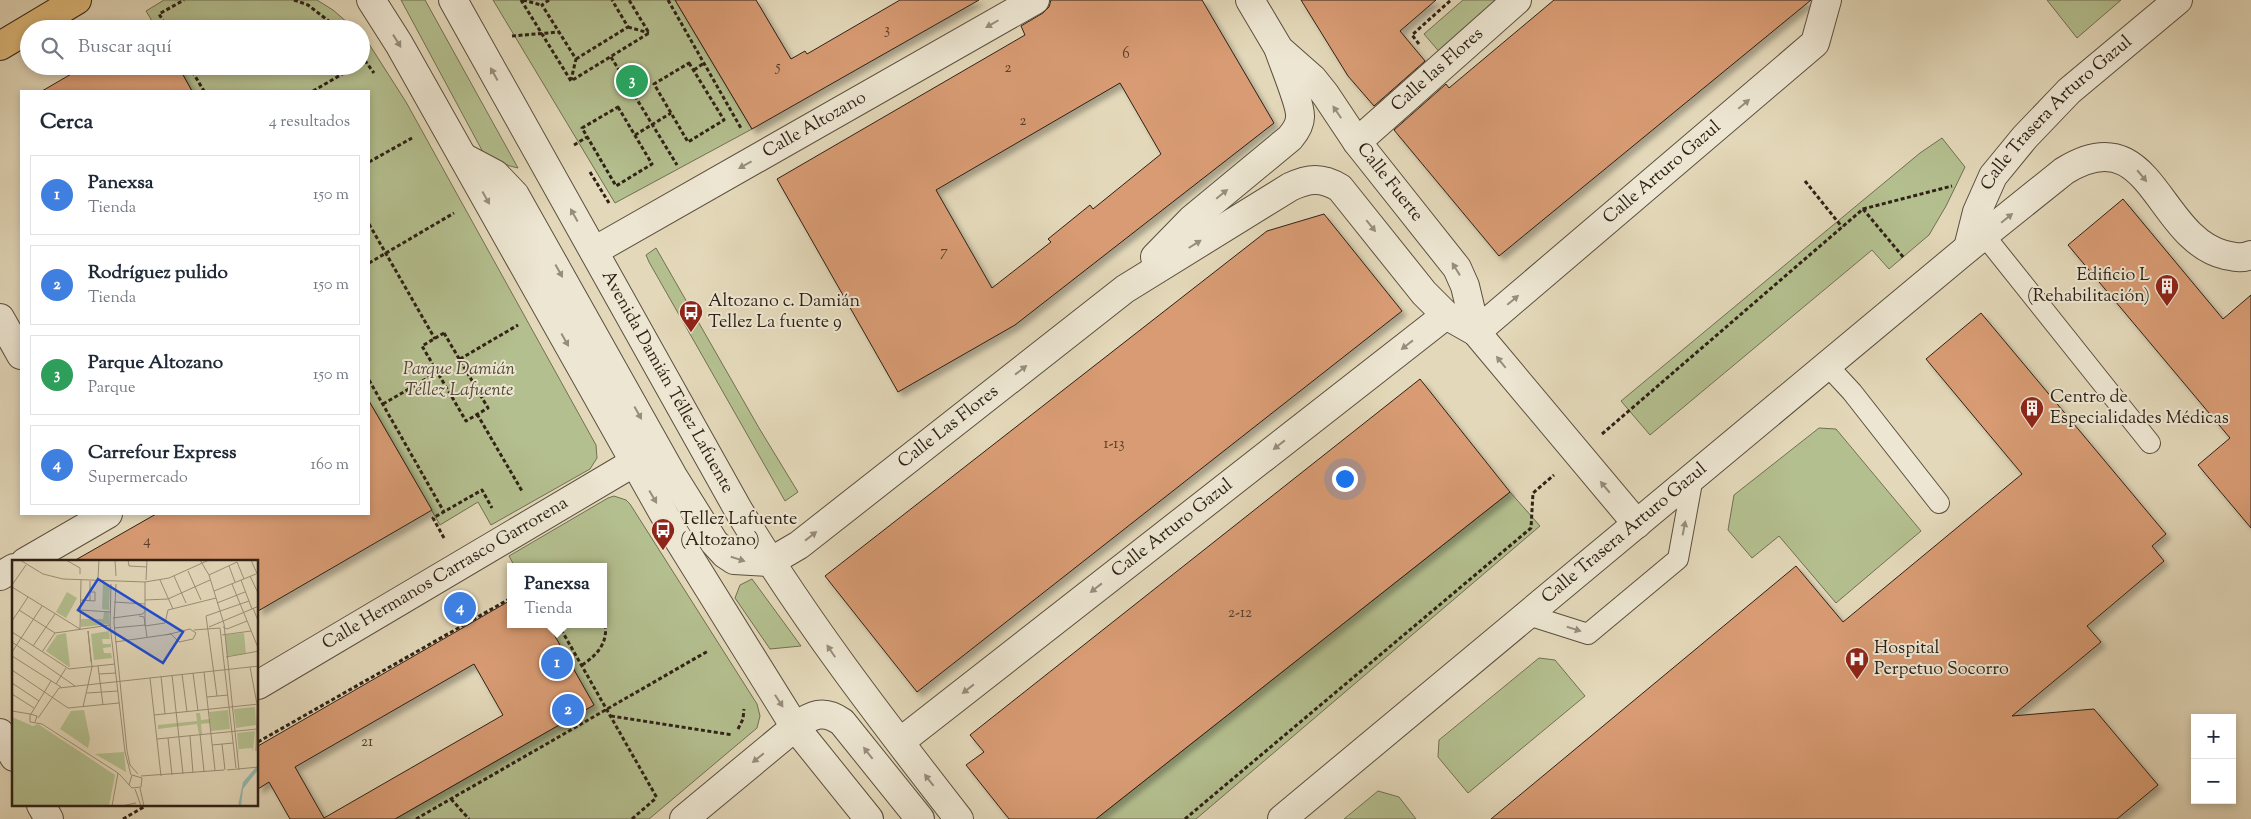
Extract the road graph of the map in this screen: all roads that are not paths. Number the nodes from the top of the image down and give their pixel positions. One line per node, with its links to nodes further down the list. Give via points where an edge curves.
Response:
1 (77, 0): 9 (highway)
2 (371, 0): 15 (street, one-way to 15, via 400,44)
3 (453, 0): 18 (street, Avenida Damián Téllez Lafuente, one-way to 3)
4 (1035, 0): 18 (street, Calle Altozano, one-way to 18)
5 (1250, 0): 12 (street, Calle Fuerte)
6 (1518, 0): 14 (street, Calle las Flores)
7 (1827, 0): 22 (street, Calle Arturo Gazul, one-way to 7, via 1815,43)
8 (2178, 0): 17 (street, Calle Trasera Arturo Gazul, via 2069,91 2025,137 1993,176 1977,212)
9 (44, 20)
10 (20, 34): 11 (highway)
11 (0, 46)
12 (1279, 49): 13 (street, Calle Fuerte, via 1299,107); 14 (street, Calle Fuerte, one-way to 12, via 1313,79)
13 (1297, 129): 20 (street, Calle Las Flores, one-way to 13, via 1192,219)
14 (1357, 142): 22 (street, Calle Fuerte, one-way to 14, via 1465,286 1457,268)
15 (463, 157): 25 (street, one-way to 25); 27 (street, one-way to 27, via 495,174 516,195)
16 (1340, 188): 20 (street, Calle Las Flores, one-way to 16, via 1290,187 1316,179 1329,181); 21 (street, Calle Fuerte, one-way to 21, via 1424,293)
17 (1976, 242): 19 (street, Calle Trasera Arturo Gazul, one-way to 19, via 2064,171 2080,161 2099,156 2117,158 2134,166 2192,237 2215,252 2242,258); 23 (street, Calle Trasera Arturo Gazul); 24 (lane)
18 (594, 251): 32 (street, Avenida Damián Téllez Lafuente)
19 (2251, 255)
20 (1125, 289): 32 (street, Calle Las Flores, one-way to 20, via 799,546)
21 (1446, 314): 22 (street, Calle Fuerte); 39 (street, Calle Arturo Gazul, one-way to 39)
22 (1476, 332): 30 (street, Calle Fuerte, one-way to 22)
23 (1828, 365): 26 (street, Calle Trasera Arturo Gazul); 28 (lane)
24 (2150, 443)
25 (633, 463): 27 (street, via 654,467); 36 (street, Calle Hermanos Carrasco Garrorena); 37 (street, one-way to 37)
26 (1693, 477): 30 (street, Calle Trasera Arturo Gazul); 35 (lane, one-way to 26, via 1588,634 1670,566 1678,559)
27 (674, 478): 32 (street, one-way to 32, via 725,554 734,560)
28 (1940, 503)
29 (106, 515): 31 (street)
30 (1637, 524): 35 (street, Calle Trasera Arturo Gazul)
31 (28, 560)
32 (770, 562): 39 (street, Avenida Damián Téllez Lafuente, one-way to 32, via 836,658)
33 (12, 569): 34 (street)
34 (0, 576)
35 (1528, 615): 45 (street, Calle Trasera Arturo Gazul)
36 (259, 684)
37 (795, 727): 41 (street, one-way to 41); 42 (street); 43 (street, one-way to 37, via 842,722 828,714 810,716)
38 (0, 732): 40 (street)
39 (900, 742): 44 (street, Avenida Damián Téllez Lafuente, one-way to 39)
40 (12, 753)
41 (684, 819)
42 (869, 819)
43 (920, 819)
44 (959, 819)
45 (1282, 819)

